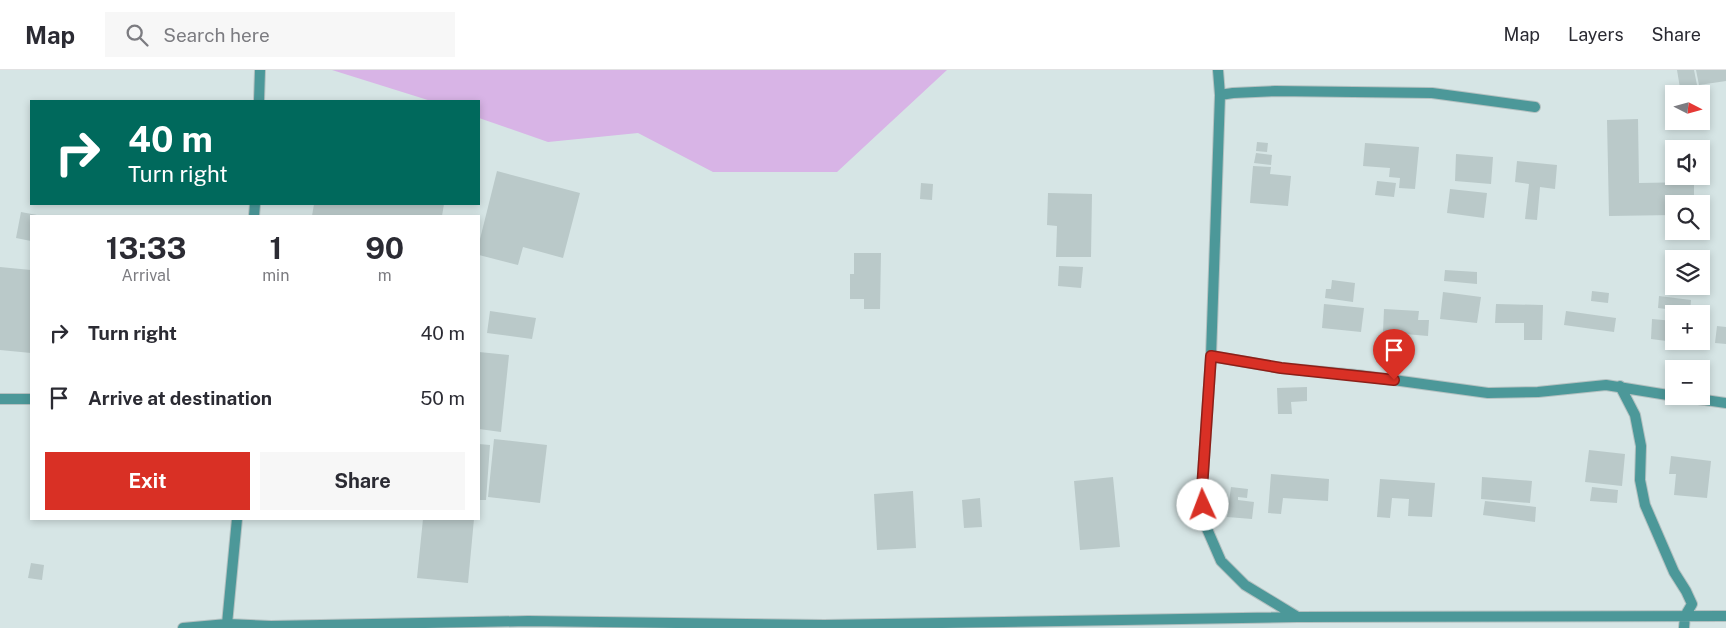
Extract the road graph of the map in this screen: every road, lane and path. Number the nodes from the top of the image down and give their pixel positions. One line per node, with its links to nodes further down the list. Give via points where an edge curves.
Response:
1 (260, 70): 4 (street)
2 (1218, 70): 3 (street)
3 (1220, 95): 5 (street, via 1275,91 1432,93); 6 (street)
4 (259, 100)
5 (1535, 107)
6 (1211, 356): 7 (street, via 1281,368 1488,393); 16 (street, via 1202,489 1204,522 1221,561 1245,585)
7 (1620, 386): 8 (street); 14 (street, via 1635,415 1642,446 1640,480 1645,505 1674,572 1692,604)
8 (1665, 394)
9 (0, 399): 10 (street)
10 (30, 399)
11 (1710, 401): 12 (street)
12 (1726, 403)
13 (237, 520): 17 (street)
14 (1685, 616): 15 (street); 16 (street); 19 (street)
15 (1726, 616)
16 (1297, 617): 17 (street, via 824,625 528,621)
17 (227, 624): 18 (street)
18 (183, 628)
19 (1684, 628)

